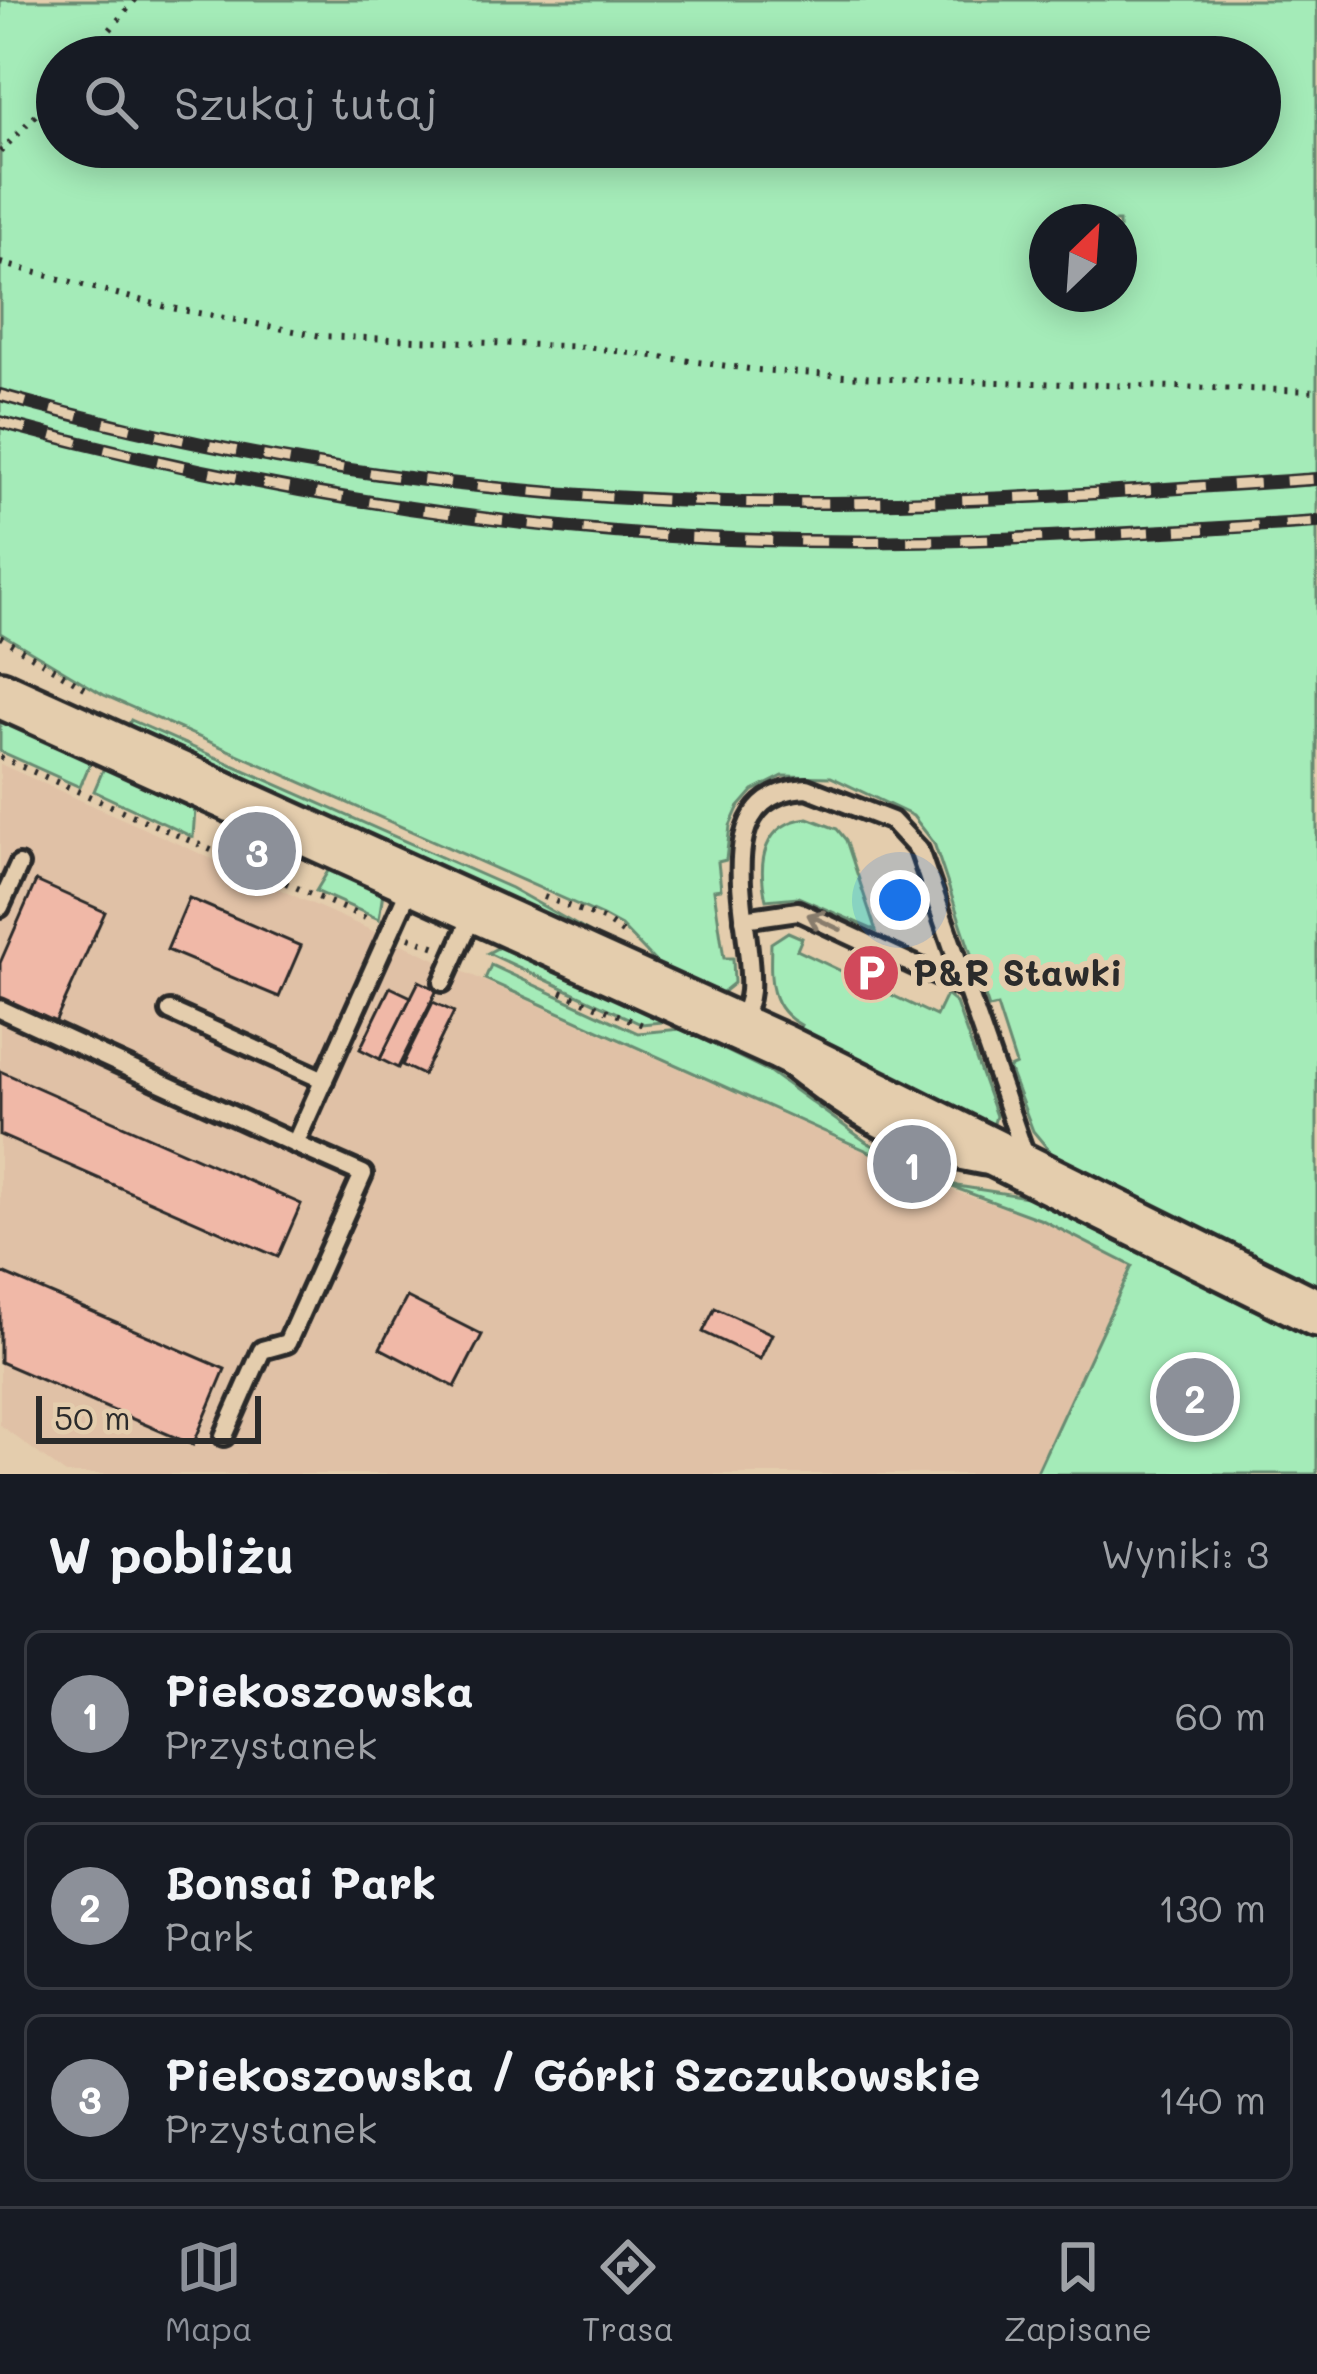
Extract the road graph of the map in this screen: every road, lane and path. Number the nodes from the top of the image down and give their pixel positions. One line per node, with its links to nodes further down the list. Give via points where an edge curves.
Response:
1 (135, 0): 2 (path)
2 (105, 36)
3 (36, 115): 4 (path)
4 (0, 152)
5 (0, 263): 6 (path, via 166,307 321,336 586,347 890,379)
6 (1317, 391)
7 (0, 694): 14 (main road)
8 (0, 757): 11 (path)
9 (213, 836): 11 (path)
10 (243, 842): 12 (path)
11 (207, 848): 12 (path)
12 (235, 860): 18 (path)
13 (20, 866): 15 (lane)
14 (414, 879): 16 (main road); 18 (lane)
15 (0, 907)
16 (476, 907): 19 (lane); 26 (main road)
17 (744, 919): 22 (lane, one-way to 17, via 798,911); 22 (lane, via 740,851 756,811 791,789 826,792 912,838); 26 (lane, via 750,988)
18 (392, 930): 19 (path); 27 (lane)
19 (457, 951): 20 (lane)
20 (443, 982)
21 (544, 984): 25 (path, via 639,1028)
22 (968, 990): 29 (lane)
23 (0, 1009): 28 (lane)
24 (170, 1011): 27 (lane)
25 (661, 1026)
26 (738, 1026): 29 (main road)
27 (324, 1080): 28 (lane)
28 (295, 1144): 31 (lane, via 363,1174 287,1343 262,1350)
29 (1029, 1167): 30 (main road)
30 (1317, 1312)
31 (224, 1436)

